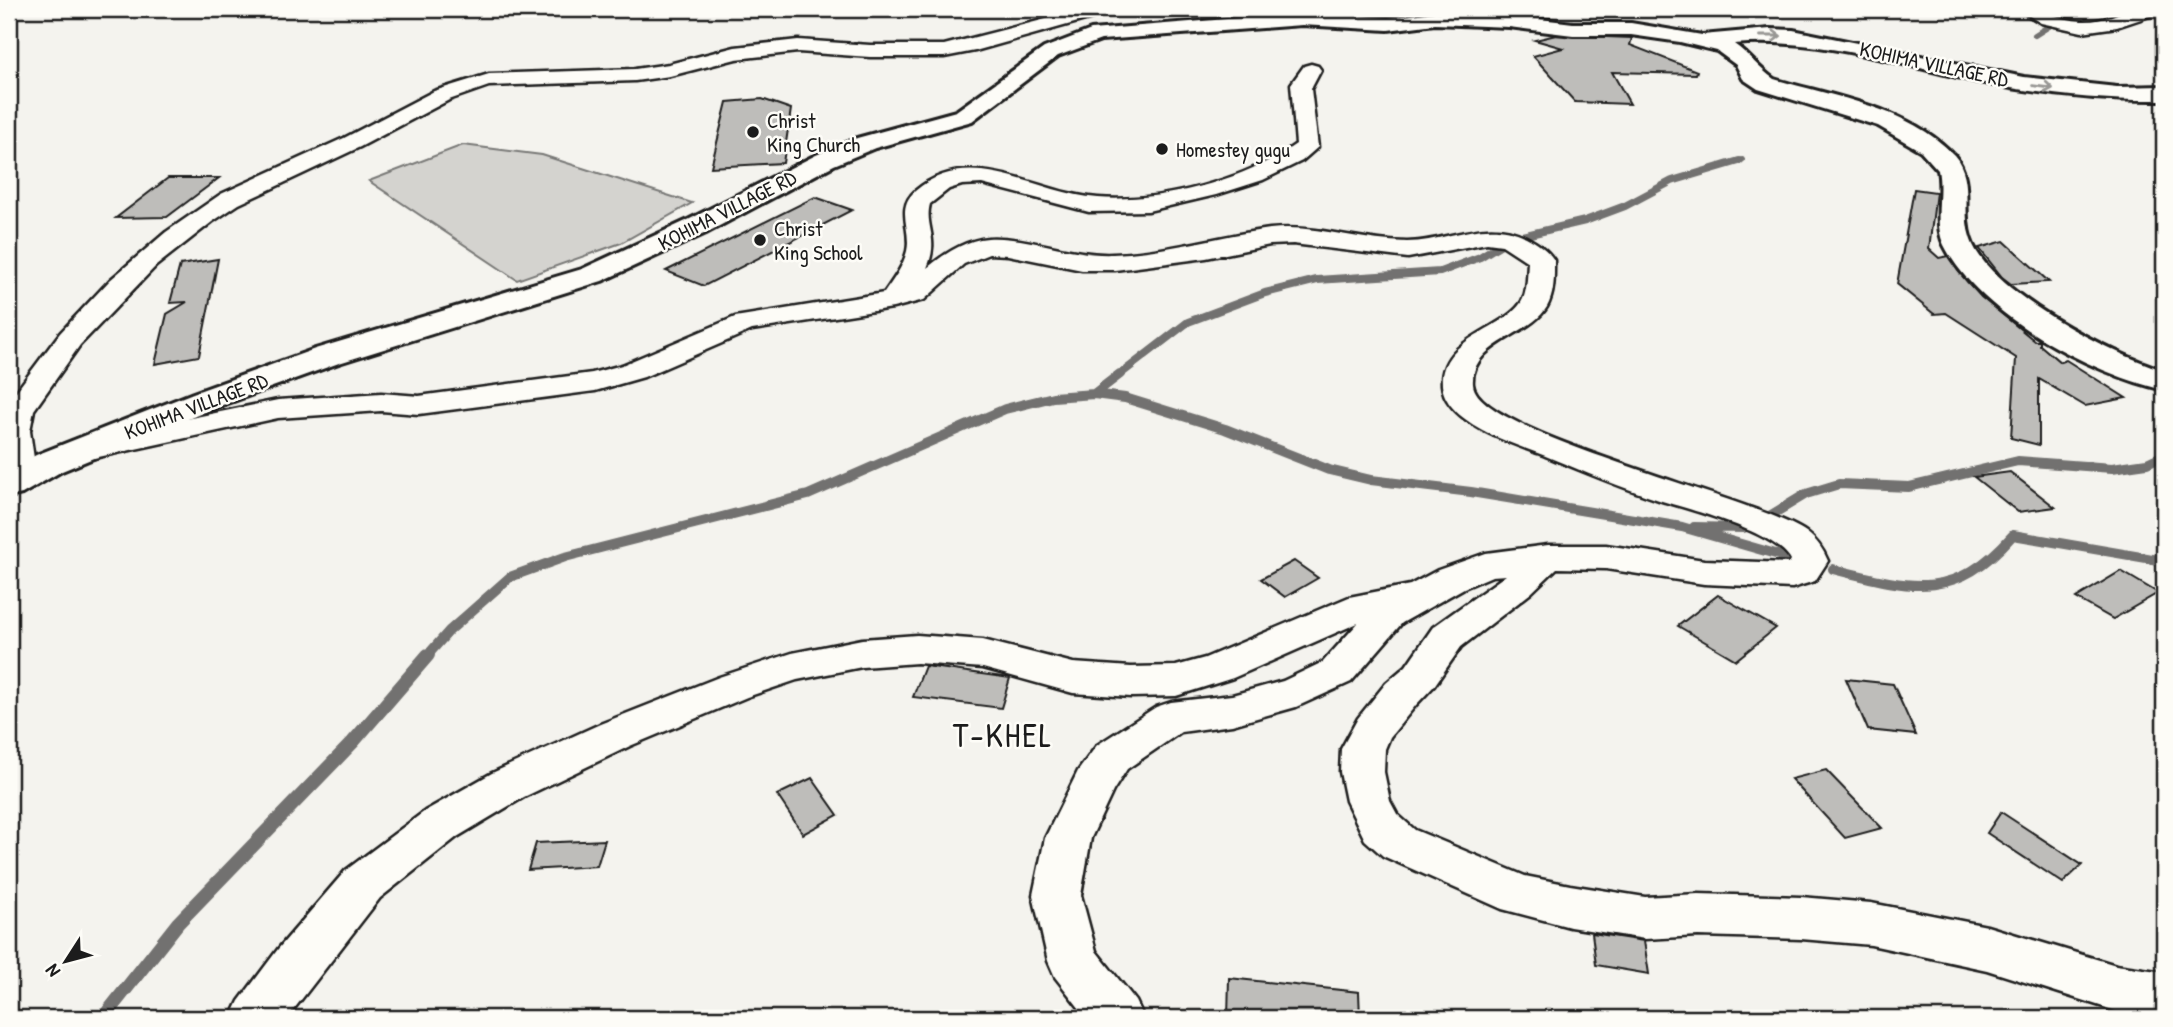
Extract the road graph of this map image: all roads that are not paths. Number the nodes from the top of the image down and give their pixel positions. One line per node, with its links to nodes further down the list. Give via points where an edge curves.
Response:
1 (1104, 9): 12 (street, via 944,51 798,46 735,53 635,75 489,80 438,96 371,134 232,198 201,218 126,282 72,337 16,415)
2 (1121, 9): 6 (street, via 1071,29)
3 (2026, 9): 4 (street, via 2055,22 2094,26)
4 (2153, 9)
5 (1704, 41): 6 (main road, KOHIMA VILLAGE RD, via 1659,32 1509,21 1436,18 1388,24 1310,19 1118,31); 8 (main road, KOHIMA VILLAGE RD, one-way to 8, via 1793,36 2036,86); 10 (main road, KOHIMA VILLAGE RD, via 1738,56 1751,74 1766,84 1871,116 1917,138 1947,163 1954,179 1957,242 1990,283 2023,311 2071,341)
6 (1052, 52): 11 (main road, KOHIMA VILLAGE RD, via 964,116 866,143 825,160 592,275 327,356)
7 (1311, 69): 9 (street, via 1300,89 1307,147 1264,171 1150,204 1114,206 1069,202 984,177 964,177 939,186 916,205 921,244 908,280)
8 (2164, 93)
9 (893, 300): 11 (street, via 745,323 633,371 595,382 419,405 381,402 278,410); 13 (street, via 914,294 955,258 986,246 1082,262 1115,262 1270,237 1408,250 1487,235 1509,239 1541,260 1532,308 1470,351 1457,382 1460,398 1500,427 1644,484 1765,525 1805,550 1810,561 1792,576 1753,576 1606,557)
10 (2164, 380)
11 (86, 450): 12 (main road, KOHIMA VILLAGE RD, via 49,463)
12 (14, 483)
13 (1548, 557): 14 (street, via 1486,565); 15 (street, via 1447,638 1373,729 1363,749 1368,801 1381,827 1399,843 1520,895 1570,906 1645,918 1801,918 1871,925 1987,948 2116,988)
14 (1420, 596): 16 (street, via 1362,606 1219,668 1176,681 1073,678 983,654 917,649 862,653 792,667 733,687 520,779 441,824 363,884); 17 (street, via 1388,614 1337,672 1296,692 1171,718 1112,757 1068,838 1058,895 1073,961)
15 (2164, 995)
16 (257, 1018)
17 (1118, 1018)

